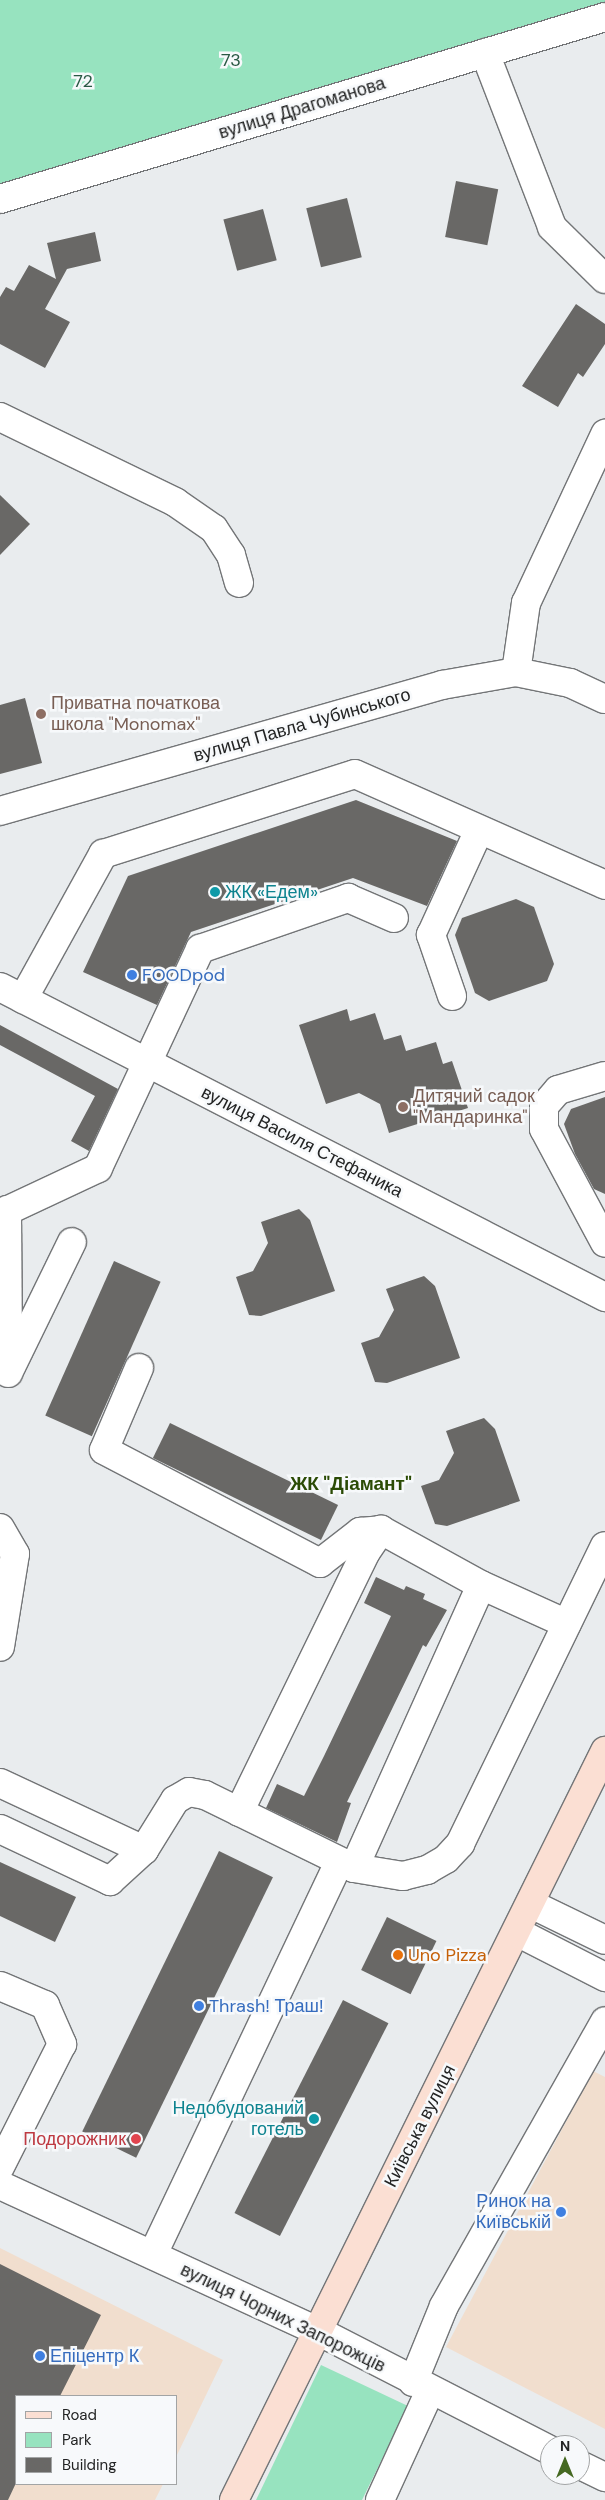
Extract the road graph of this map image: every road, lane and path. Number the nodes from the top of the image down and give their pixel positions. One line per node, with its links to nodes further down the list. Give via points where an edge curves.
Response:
1 (605, 17): 2 (street, вулиця Драгоманова)
2 (485, 53): 3 (street, вулиця Драгоманова); 4 (street, via 552,227)
3 (0, 199)
4 (605, 279)
5 (0, 417): 7 (street, via 175,502 214,529 231,555)
6 (605, 434): 8 (street, via 526,603)
7 (239, 583)
8 (516, 672): 9 (street, вулиця Павла Чубинського, via 570,683); 10 (street, вулиця Павла Чубинського, via 442,685)
9 (605, 699)
10 (0, 812)
11 (479, 830): 12 (street); 14 (street, via 355,774 104,854); 15 (street, via 431,935)
12 (605, 885)
13 (394, 918): 16 (street, via 348,898 200,949)
14 (12, 993): 16 (street, вулиця Василя Стефаника)
15 (452, 996)
16 (147, 1063): 18 (street, via 98,1168); 21 (street, вулиця Василя Стефаника)
17 (605, 1076): 20 (street, via 558,1090 544,1106 544,1129)
18 (3, 1212): 23 (street)
19 (72, 1242): 23 (street)
20 (605, 1243)
21 (605, 1297)
22 (139, 1368): 25 (street, via 104,1450 320,1563 360,1532)
23 (4, 1375)
24 (0, 1528): 29 (street, via 14,1554)
25 (381, 1530): 27 (street); 33 (street, via 366,1552)
26 (605, 1546): 28 (street)
27 (481, 1585): 28 (street); 36 (street)
28 (567, 1624): 36 (street, via 460,1844 446,1859 427,1870 403,1876)
29 (0, 1647)
30 (605, 1751): 31 (main road, Київська вулиця)
31 (599, 1781): 37 (main road, Київська вулиця)
32 (0, 1783): 35 (street)
33 (239, 1812): 35 (street, via 205,1795 189,1792 175,1800); 36 (street)
34 (0, 1829): 35 (street, via 110,1881)
35 (144, 1850)
36 (347, 1866): 46 (street)
37 (530, 1904): 38 (main road, Київська вулиця); 39 (street)
38 (517, 1932): 40 (street); 47 (main road, Київська вулиця)
39 (605, 1940)
40 (605, 1977)
41 (0, 1986): 44 (street, via 45,2005 62,2044)
42 (605, 2021): 43 (street)
43 (597, 2057): 48 (street, via 444,2306)
44 (0, 2167)
45 (0, 2185): 46 (street, вулиця Чорних Запорожців)
46 (153, 2254): 47 (street, вулиця Чорних Запорожців)
47 (318, 2331): 48 (street, вулиця Чорних Запорожців); 52 (main road, Київська вулиця)
48 (422, 2387): 49 (street, вулиця Чорних Запорожців); 53 (street)
49 (540, 2445)
50 (590, 2470): 51 (street)
51 (605, 2477)
52 (234, 2500)
53 (380, 2500)

